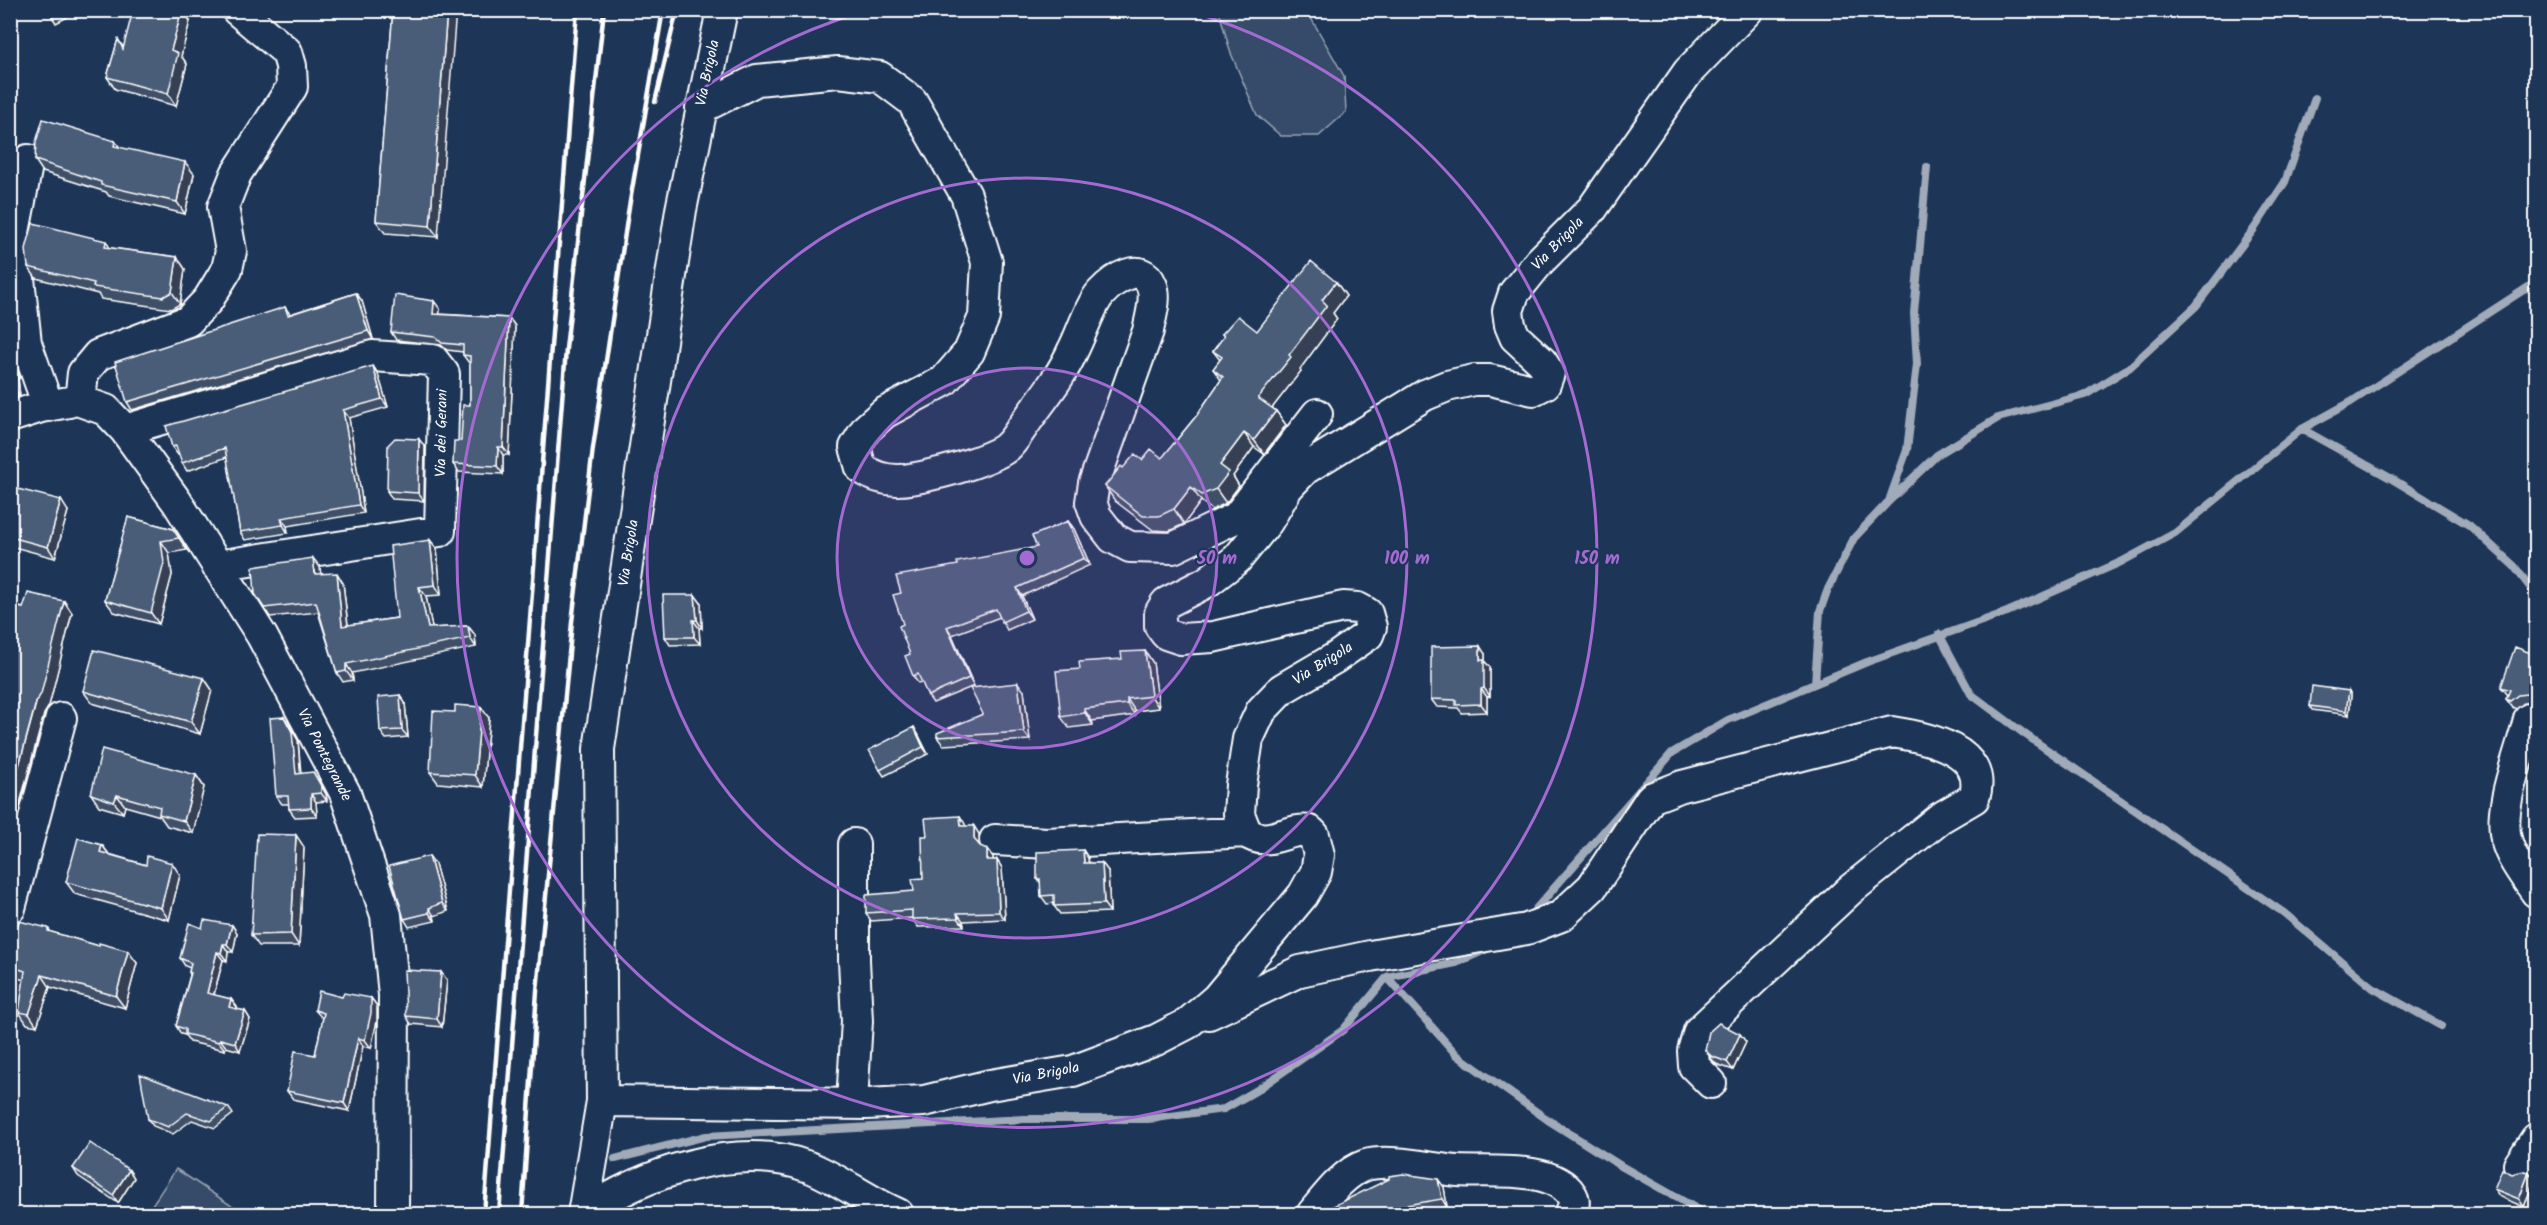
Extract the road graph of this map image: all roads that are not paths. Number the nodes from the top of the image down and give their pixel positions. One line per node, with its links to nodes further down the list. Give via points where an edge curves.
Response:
1 (237, 10): 6 (street, via 286,52 292,87 236,174 223,207 231,251 227,269 208,300 188,321 98,355 83,373)
2 (722, 10): 4 (street, Via Brigola)
3 (1749, 10): 14 (street, Via Brigola, via 1688,72 1592,209 1514,293 1508,310 1510,325 1515,337 1546,366 1549,373 1545,384 1533,390 1474,380 1425,395 1305,470 1288,487 1268,521 1237,559 1207,582 1166,603 1160,613 1160,626 1167,634 1181,639 1213,637 1332,608 1358,608 1367,613 1371,627 1368,635 1282,689 1261,711 1248,739 1241,785 1239,814)
4 (701, 108): 8 (street, via 757,80 838,72 879,77 912,101 966,195 987,262 984,317 969,352 944,381 884,413 866,429 855,447 861,468 873,476 888,481 918,479 1006,448 1064,371 1099,294 1128,273 1146,277 1152,287 1153,306 1148,331 1094,483 1091,502 1096,516 1113,538 1130,547 1173,548 1237,517); 22 (street, Via Brigola, via 681,210 599,749)
5 (28, 160): 7 (street, via 14,232 26,343)
6 (80, 400): 7 (street); 10 (street, Via Pontegrande, via 106,410)
7 (48, 406): 9 (street)
8 (1317, 414)
9 (10, 417)
10 (125, 430): 11 (street, Via Pontegrande); 11 (street, Via dei Gerani, via 372,356 433,360 444,374 440,531)
11 (217, 566): 26 (street, Via Pontegrande, via 262,636 345,793 386,915 394,995)
12 (61, 718): 17 (street)
13 (2529, 719): 18 (street, via 2505,814 2506,838)
14 (1246, 832): 15 (street, via 1047,843); 20 (street, Via Brigola, via 1265,840 1298,830 1311,831 1318,855 1316,872 1270,936 1217,998)
15 (995, 840)
16 (854, 844): 23 (street, via 857,1021)
17 (19, 846): 19 (street)
18 (2536, 892)
19 (10, 908)
20 (1187, 1024): 21 (street, via 1300,972 1527,929 1561,916 1592,887 1651,798 1682,786 1892,732 1922,736 1953,749 1971,765 1979,785 1974,798 1940,818 1850,890 1699,1031 1693,1051 1694,1066); 23 (street, Via Brigola, via 1073,1071 924,1101)
21 (1711, 1083)
22 (602, 1101): 23 (street, Via Brigola); 27 (street, Via Brigola)
23 (852, 1102)
24 (2536, 1139): 25 (street)
25 (2519, 1165)
26 (393, 1215)
27 (584, 1215): 28 (street, Via Brigola, via 631,1186 666,1173 757,1156 776,1157 811,1168)
28 (898, 1215)
29 (1312, 1215): 30 (street, via 1350,1175 1366,1165 1388,1164 1552,1178 1565,1185 1574,1198)
30 (1570, 1215)

